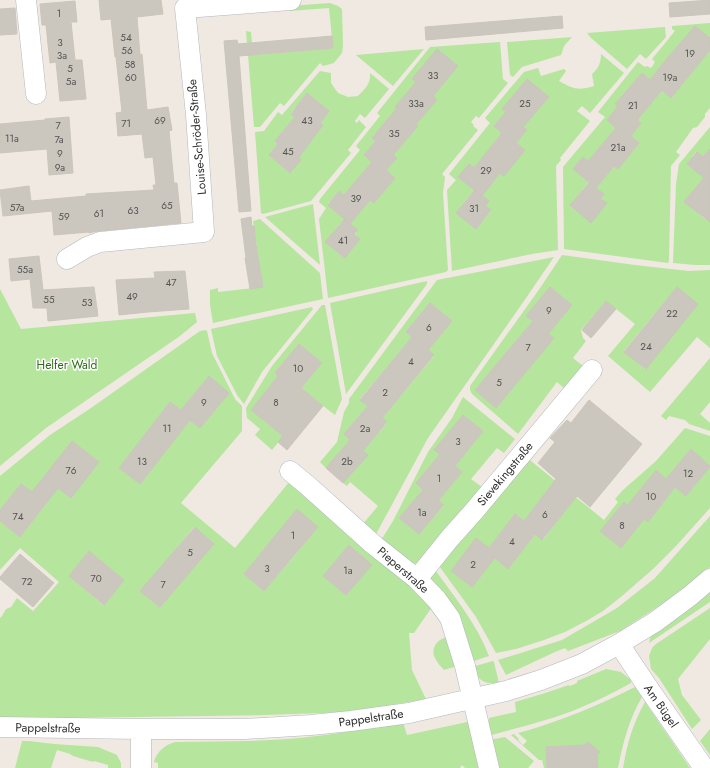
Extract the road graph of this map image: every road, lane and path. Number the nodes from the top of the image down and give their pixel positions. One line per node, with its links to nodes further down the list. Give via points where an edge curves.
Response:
1 (26, 0): 4 (street)
2 (291, 0): 3 (street, Louise-Schröder-Straße)
3 (184, 4): 5 (street, Louise-Schröder-Straße, via 196,115 204,232 100,242)
4 (36, 94)
5 (67, 259)
6 (592, 370): 8 (street, Sievekingstraße)
7 (290, 471): 8 (street, Pieperstraße)
8 (417, 579): 11 (street, Pieperstraße, via 450,618)
9 (710, 579): 10 (street, Pappelstraße, via 655,622)
10 (619, 644): 11 (street, Pappelstraße, via 565,672 506,691); 16 (street, Am Bügel)
11 (473, 698): 13 (street, Pappelstraße, via 409,713 317,725); 15 (street)
12 (0, 727): 13 (street, Pappelstraße)
13 (141, 730): 14 (street)
14 (141, 768)
15 (489, 768)
16 (704, 768)

